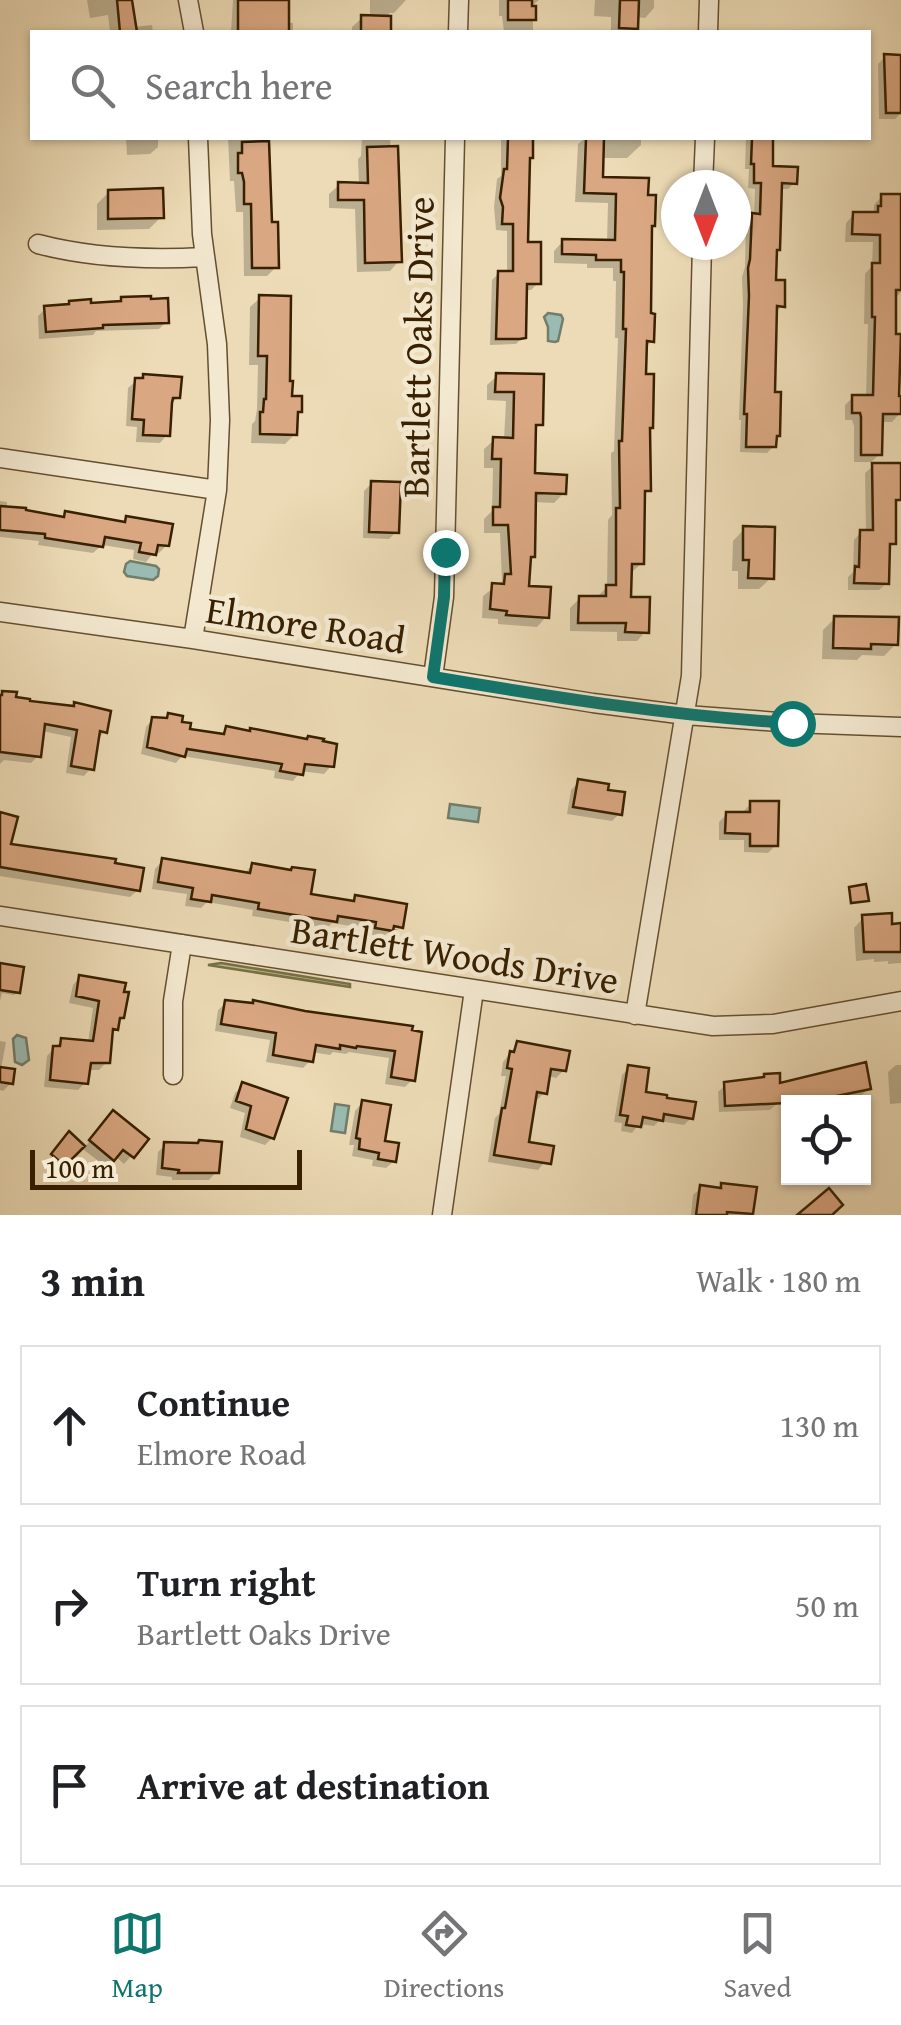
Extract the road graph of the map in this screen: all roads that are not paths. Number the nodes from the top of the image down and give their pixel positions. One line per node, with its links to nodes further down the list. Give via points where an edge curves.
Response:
1 (188, 0): 4 (street)
2 (459, 0): 5 (street)
3 (709, 0): 6 (street)
4 (194, 30)
5 (458, 30)
6 (708, 30)
7 (198, 140): 12 (street)
8 (456, 140): 18 (street, Bartlett Oaks Drive, via 444,597)
9 (705, 140): 10 (street)
10 (704, 170)
11 (38, 244): 12 (street, via 84,254)
12 (204, 257): 15 (street, via 219,375)
13 (702, 260): 19 (street)
14 (0, 458): 15 (street)
15 (217, 490): 17 (street)
16 (0, 612): 17 (street, Elmore Road)
17 (193, 640): 18 (street, Elmore Road)
18 (433, 677): 19 (street, Elmore Road)
19 (686, 715): 20 (street, Elmore Road); 25 (street)
20 (901, 727)
21 (0, 916): 22 (street, Bartlett Woods Drive)
22 (182, 944): 23 (street, Bartlett Woods Drive); 26 (street, via 173,1002)
23 (474, 990): 25 (street, Bartlett Woods Drive); 27 (street)
24 (901, 1001): 25 (street, Bartlett Woods Drive, via 747,1026)
25 (636, 1015)
26 (174, 1075)
27 (442, 1215)

